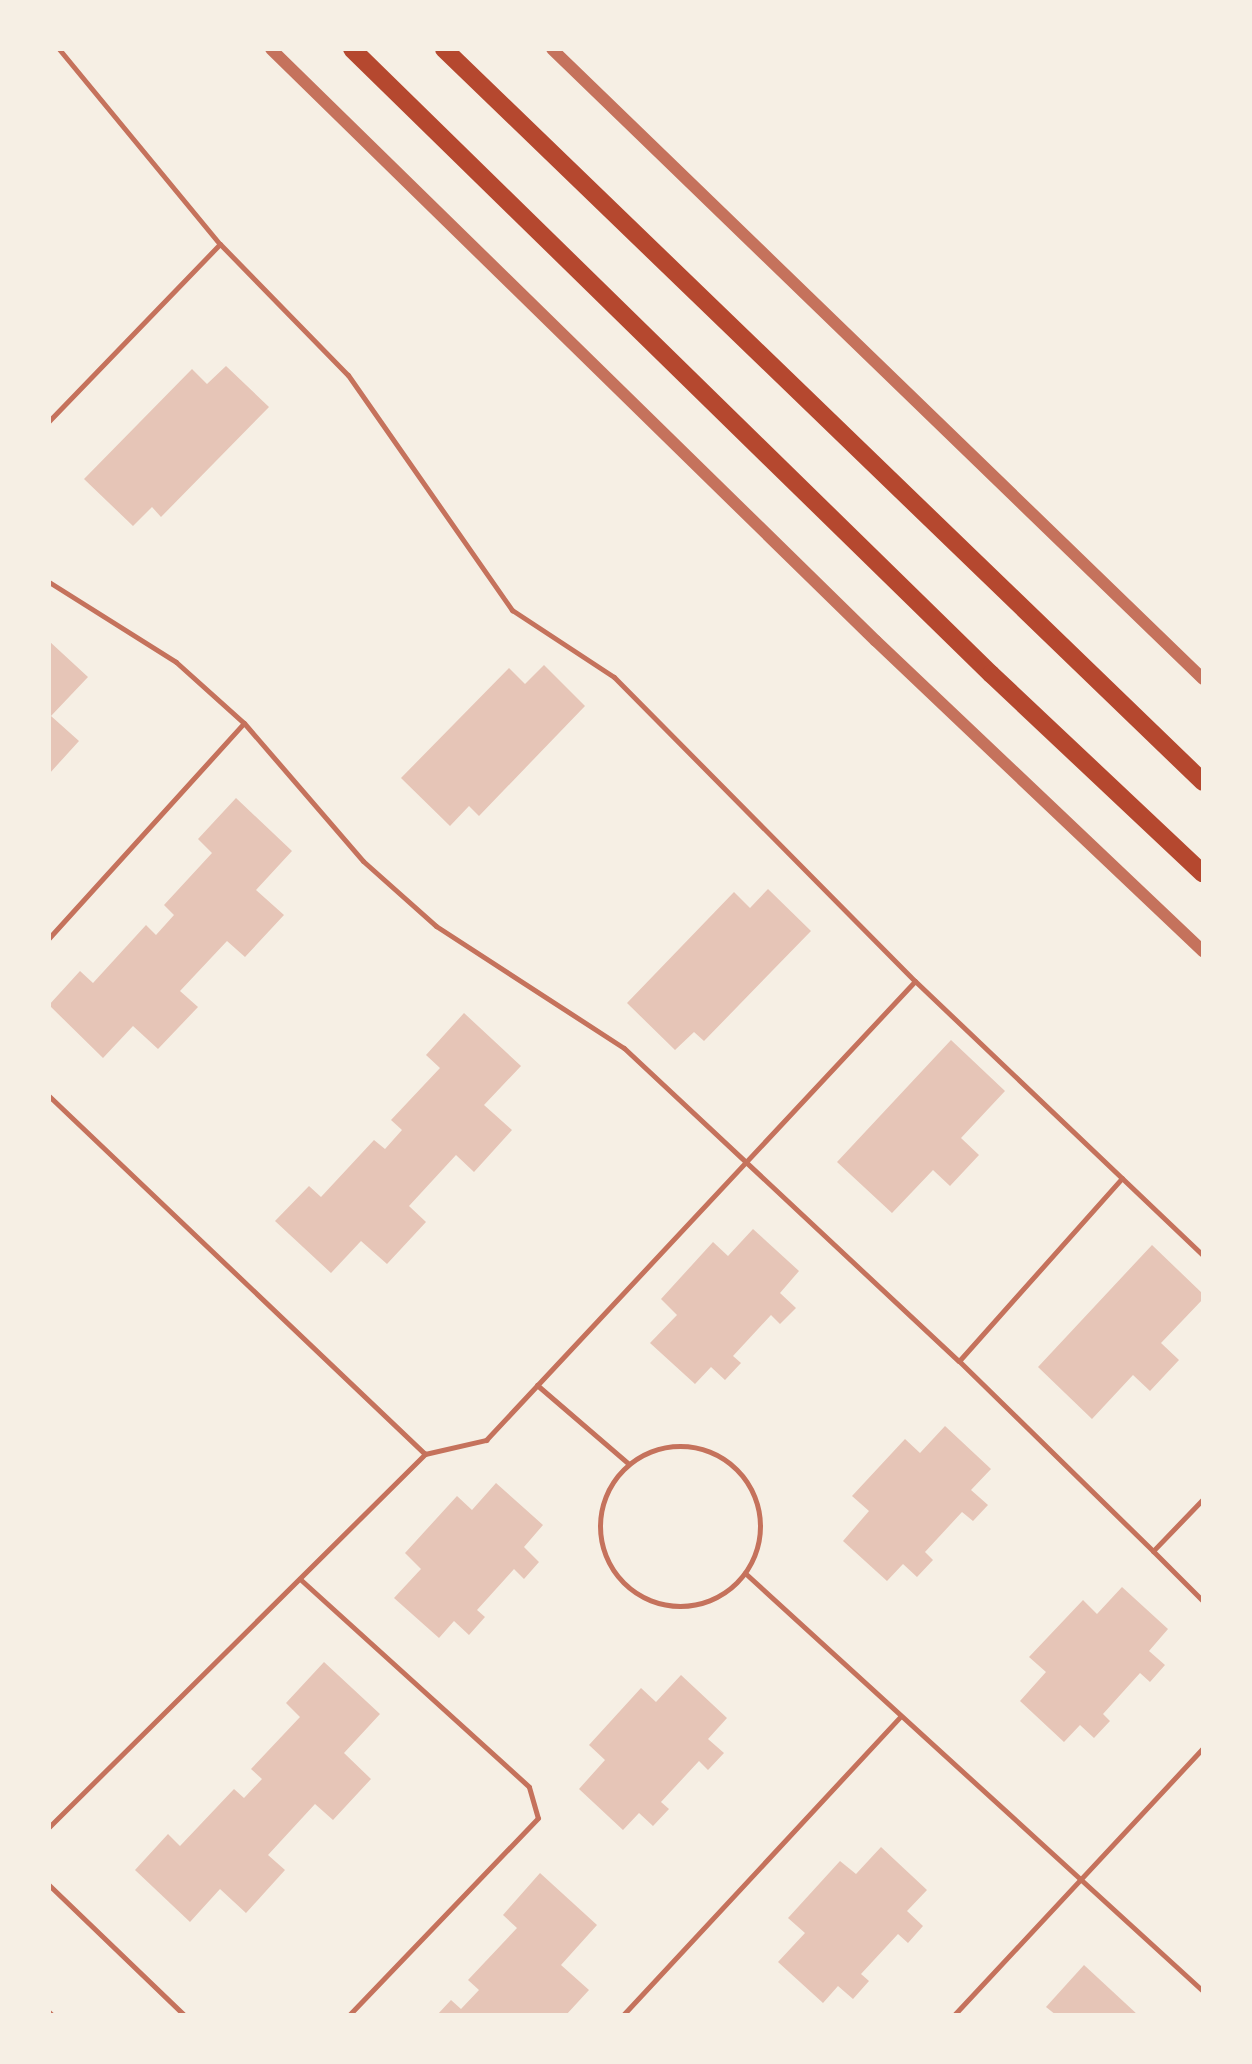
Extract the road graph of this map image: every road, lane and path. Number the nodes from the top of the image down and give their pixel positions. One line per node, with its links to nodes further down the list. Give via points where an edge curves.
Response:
1 (59, 49): 6 (lane)
2 (271, 49): 14 (street, via 876,641)
3 (352, 49): 12 (main road, via 991,674)
4 (444, 49): 11 (main road)
5 (552, 49): 9 (street)
6 (220, 244): 7 (lane); 15 (lane, via 348,375 512,610 614,677)
7 (49, 421)
8 (49, 582): 10 (lane, via 176,662)
9 (1203, 679)
10 (244, 723): 13 (lane); 17 (lane, via 363,861 436,926 624,1048)
11 (1203, 782)
12 (1203, 874)
13 (49, 938)
14 (1203, 951)
15 (915, 981): 17 (lane); 18 (lane)
16 (49, 1096): 22 (lane)
17 (746, 1162): 20 (lane); 21 (lane)
18 (1122, 1178): 19 (lane); 20 (lane)
19 (1203, 1255)
20 (959, 1361): 25 (lane)
21 (537, 1385): 22 (lane, via 486,1440); 23 (lane)
22 (425, 1454): 27 (lane)
23 (629, 1464): 26 (lane, via 662,1448 690,1446 716,1454 738,1470 754,1493 760,1520 758,1548); 26 (lane, via 611,1483 600,1527 615,1574 633,1592 680,1606 705,1602 727,1591)
24 (1203, 1499): 25 (lane)
25 (1153, 1551): 28 (lane)
26 (745, 1573): 29 (lane)
27 (300, 1578): 31 (lane); 36 (lane, via 529,1787 538,1818)
28 (1203, 1601)
29 (901, 1716): 32 (lane); 37 (lane)
30 (1203, 1748): 32 (lane)
31 (49, 1827)
32 (1080, 1880): 34 (lane); 38 (lane)
33 (49, 1885): 35 (lane)
34 (1203, 1991)
35 (184, 2015)
36 (349, 2015)
37 (623, 2015)
38 (954, 2015)

